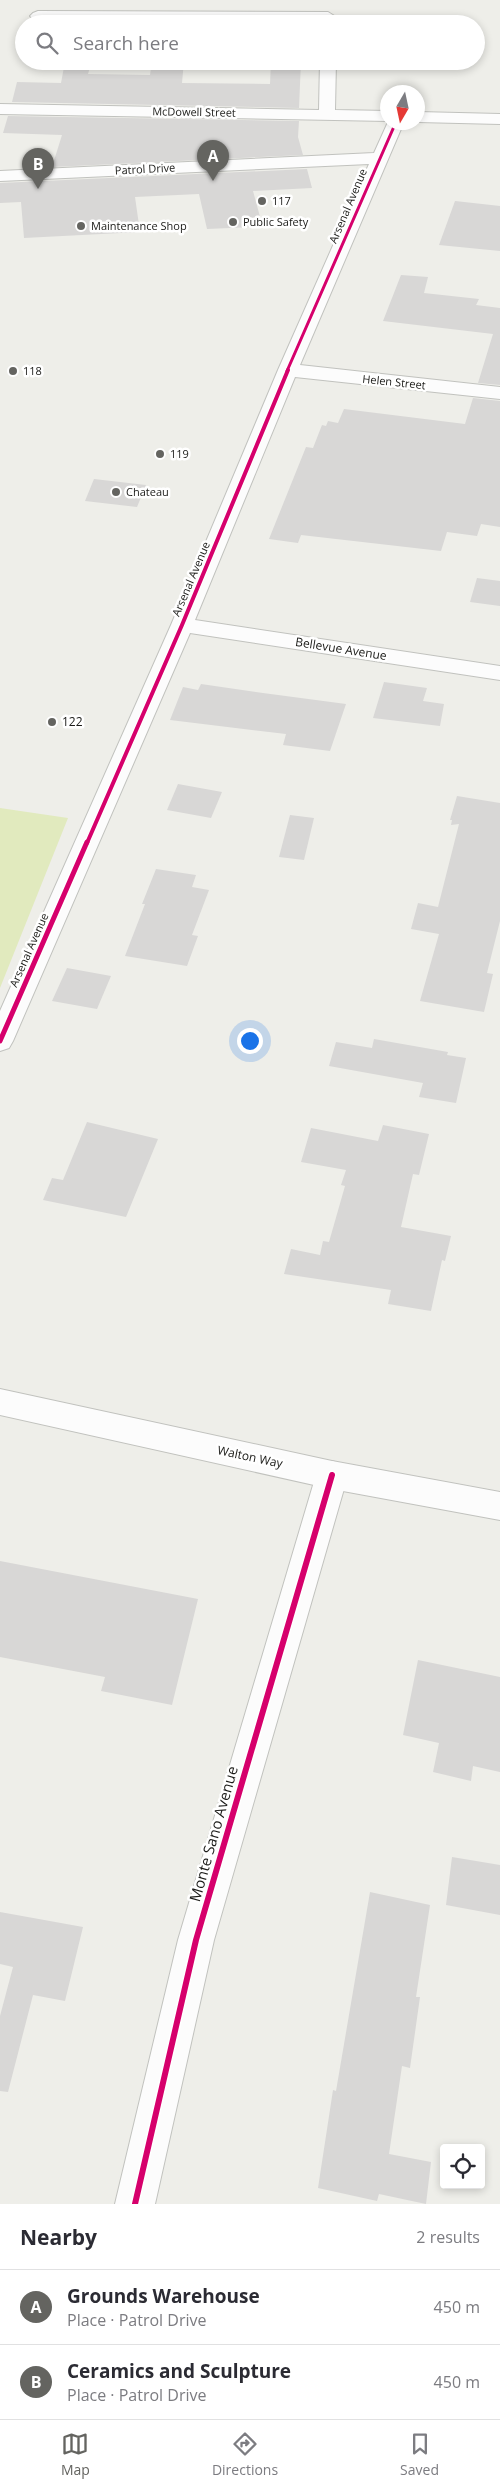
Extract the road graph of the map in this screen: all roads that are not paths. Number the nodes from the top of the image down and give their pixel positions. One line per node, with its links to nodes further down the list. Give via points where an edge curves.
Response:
1 (328, 0): 2 (street)
2 (328, 15)
3 (328, 70): 5 (street)
4 (0, 109): 5 (street, McDowell Street)
5 (327, 114): 6 (street, McDowell Street)
6 (380, 116)
7 (425, 117): 8 (street)
8 (500, 119)
9 (392, 130): 10 (street, Arsenal Avenue)
10 (379, 158): 11 (street, Patrol Drive); 12 (street, Arsenal Avenue)
11 (0, 176)
12 (288, 370): 13 (street, Helen Street); 14 (street, Arsenal Avenue)
13 (500, 393)
14 (182, 625): 15 (street, Bellevue Avenue); 16 (street, Arsenal Avenue)
15 (500, 673)
16 (0, 1041)
17 (0, 1402): 18 (street, Walton Way)
18 (332, 1475): 19 (street, Walton Way); 20 (street, Monte Sano Avenue, via 196,1940)
19 (500, 1506)
20 (135, 2204)

